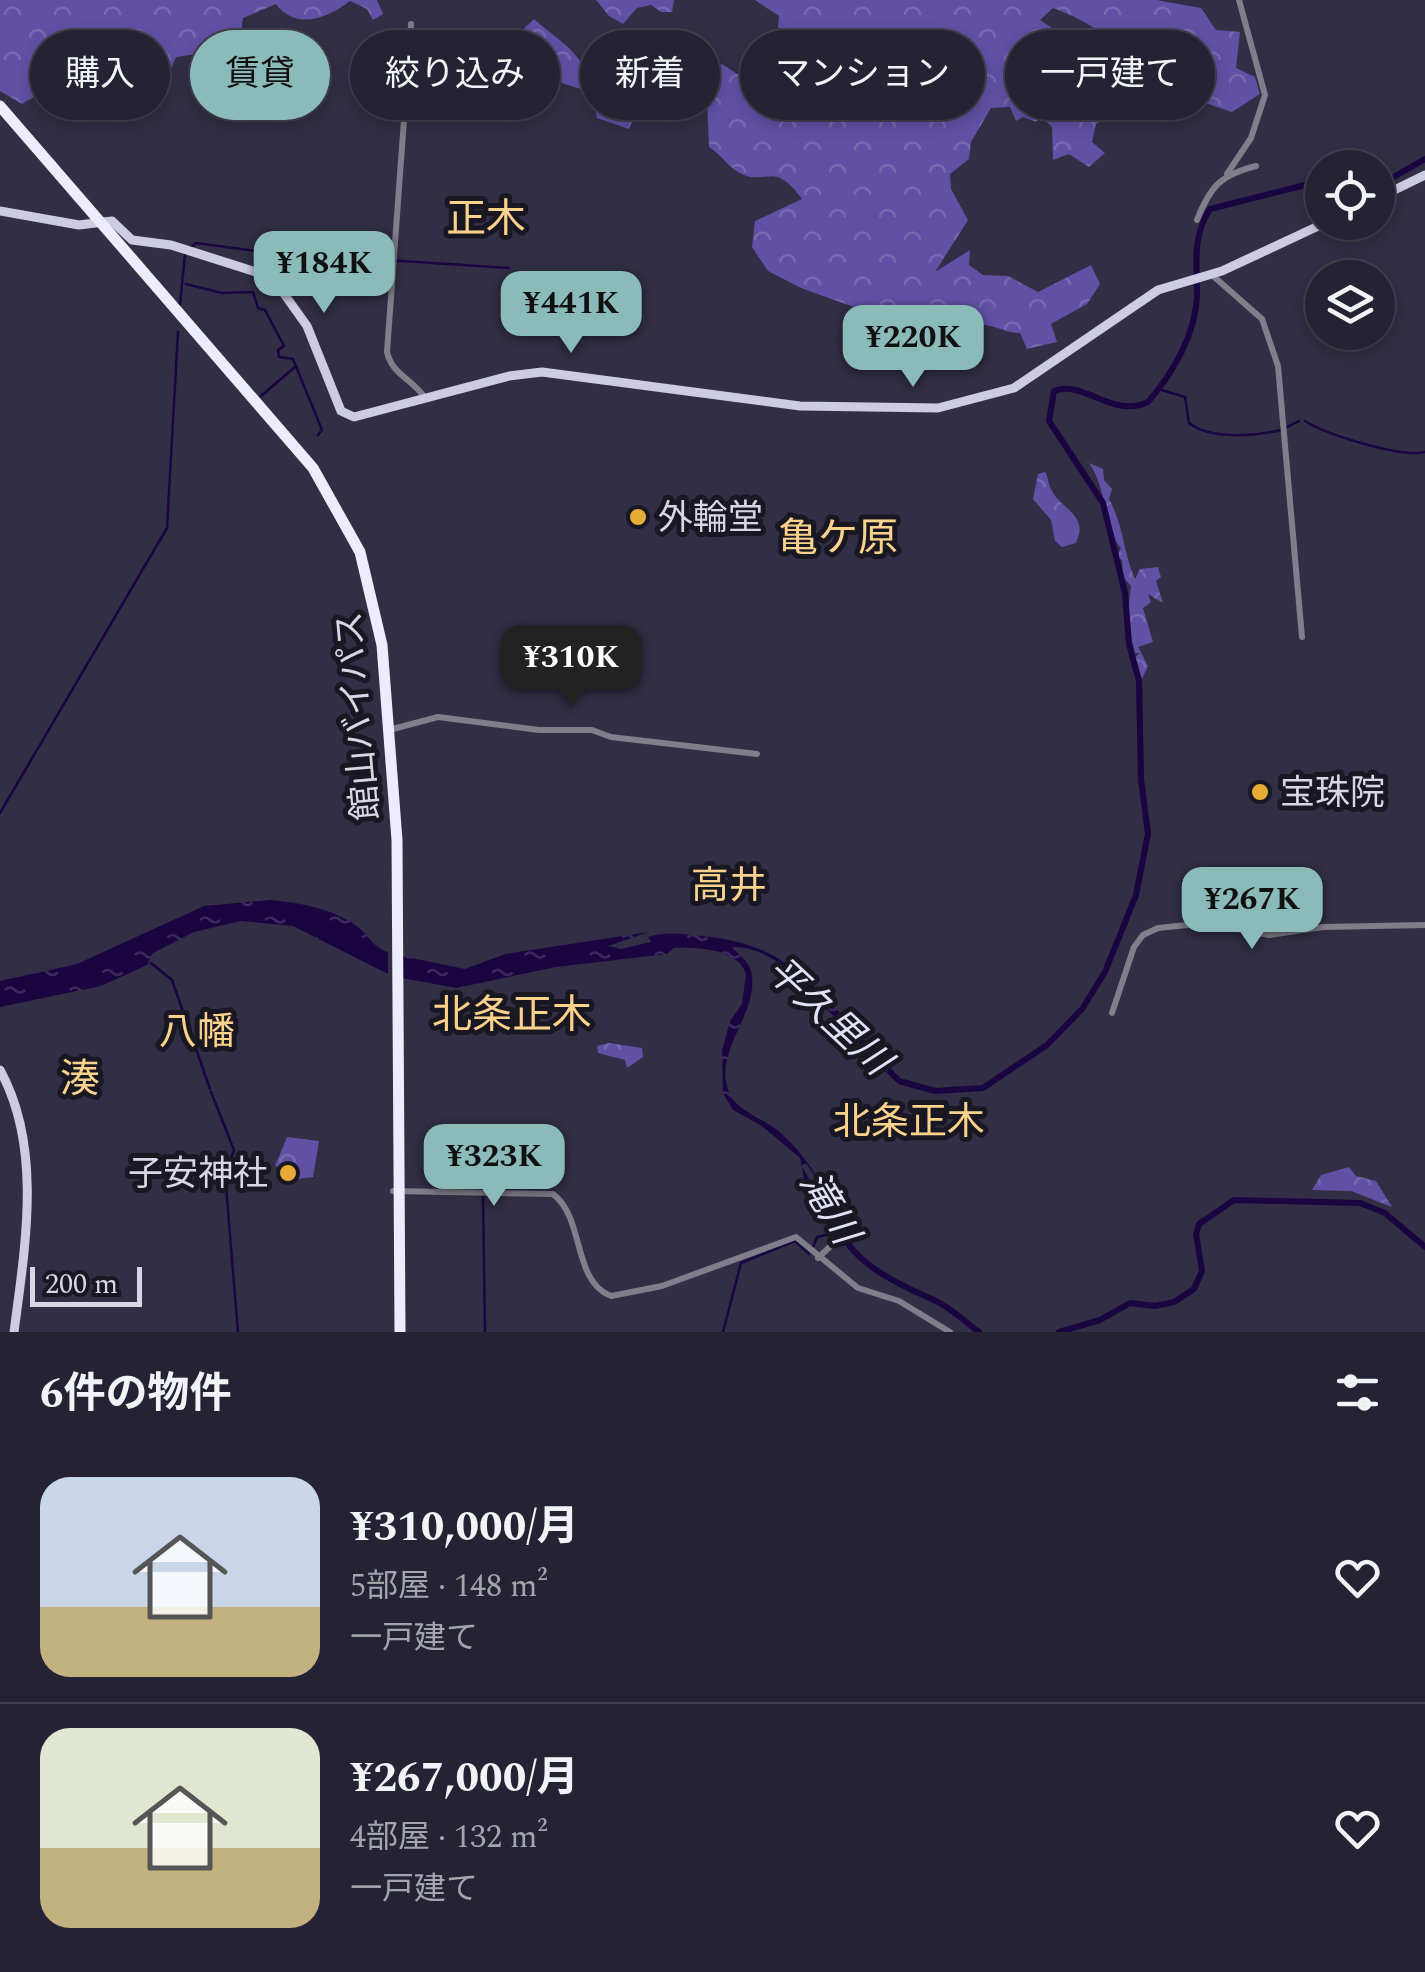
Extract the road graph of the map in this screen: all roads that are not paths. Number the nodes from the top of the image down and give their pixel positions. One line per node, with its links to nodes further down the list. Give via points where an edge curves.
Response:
1 (1239, 0): 6 (street, via 1266,95)
2 (411, 24): 14 (street, via 388,359)
3 (0, 106): 11 (highway, 館山バイパス)
4 (0, 115): 11 (highway, 館山バイパス)
5 (1256, 166): 6 (street)
6 (1227, 174): 10 (street, via 1208,192)
7 (1425, 175): 8 (main road)
8 (1395, 190)
9 (0, 211): 11 (main road)
10 (1197, 220)
11 (96, 222): 14 (main road, via 112,221 132,240 171,245 272,277 307,326 344,414 358,417); 16 (highway, 館山バイパス, via 295,446 336,503 374,594)
12 (1305, 232): 13 (main road)
13 (1211, 275): 14 (main road, via 1151,294 1014,388 938,408 819,407 542,372); 15 (street, via 1262,319 1278,366)
14 (426, 399)
15 (1302, 637)
16 (386, 730): 17 (street, via 438,717); 21 (highway, 館山バイパス)
17 (757, 754)
18 (1425, 925): 19 (street, via 1269,934 1207,922 1158,928 1134,946)
19 (1112, 1013)
20 (0, 1070): 24 (main road, via 24,1130 24,1242)
21 (396, 1191): 23 (street, via 552,1194 569,1214 591,1280 611,1296 662,1286 794,1237); 25 (highway, 館山バイパス)
22 (852, 1226): 23 (street)
23 (818, 1258): 26 (street, via 858,1288 899,1301)
24 (14, 1332)
25 (397, 1332)
26 (950, 1332)

